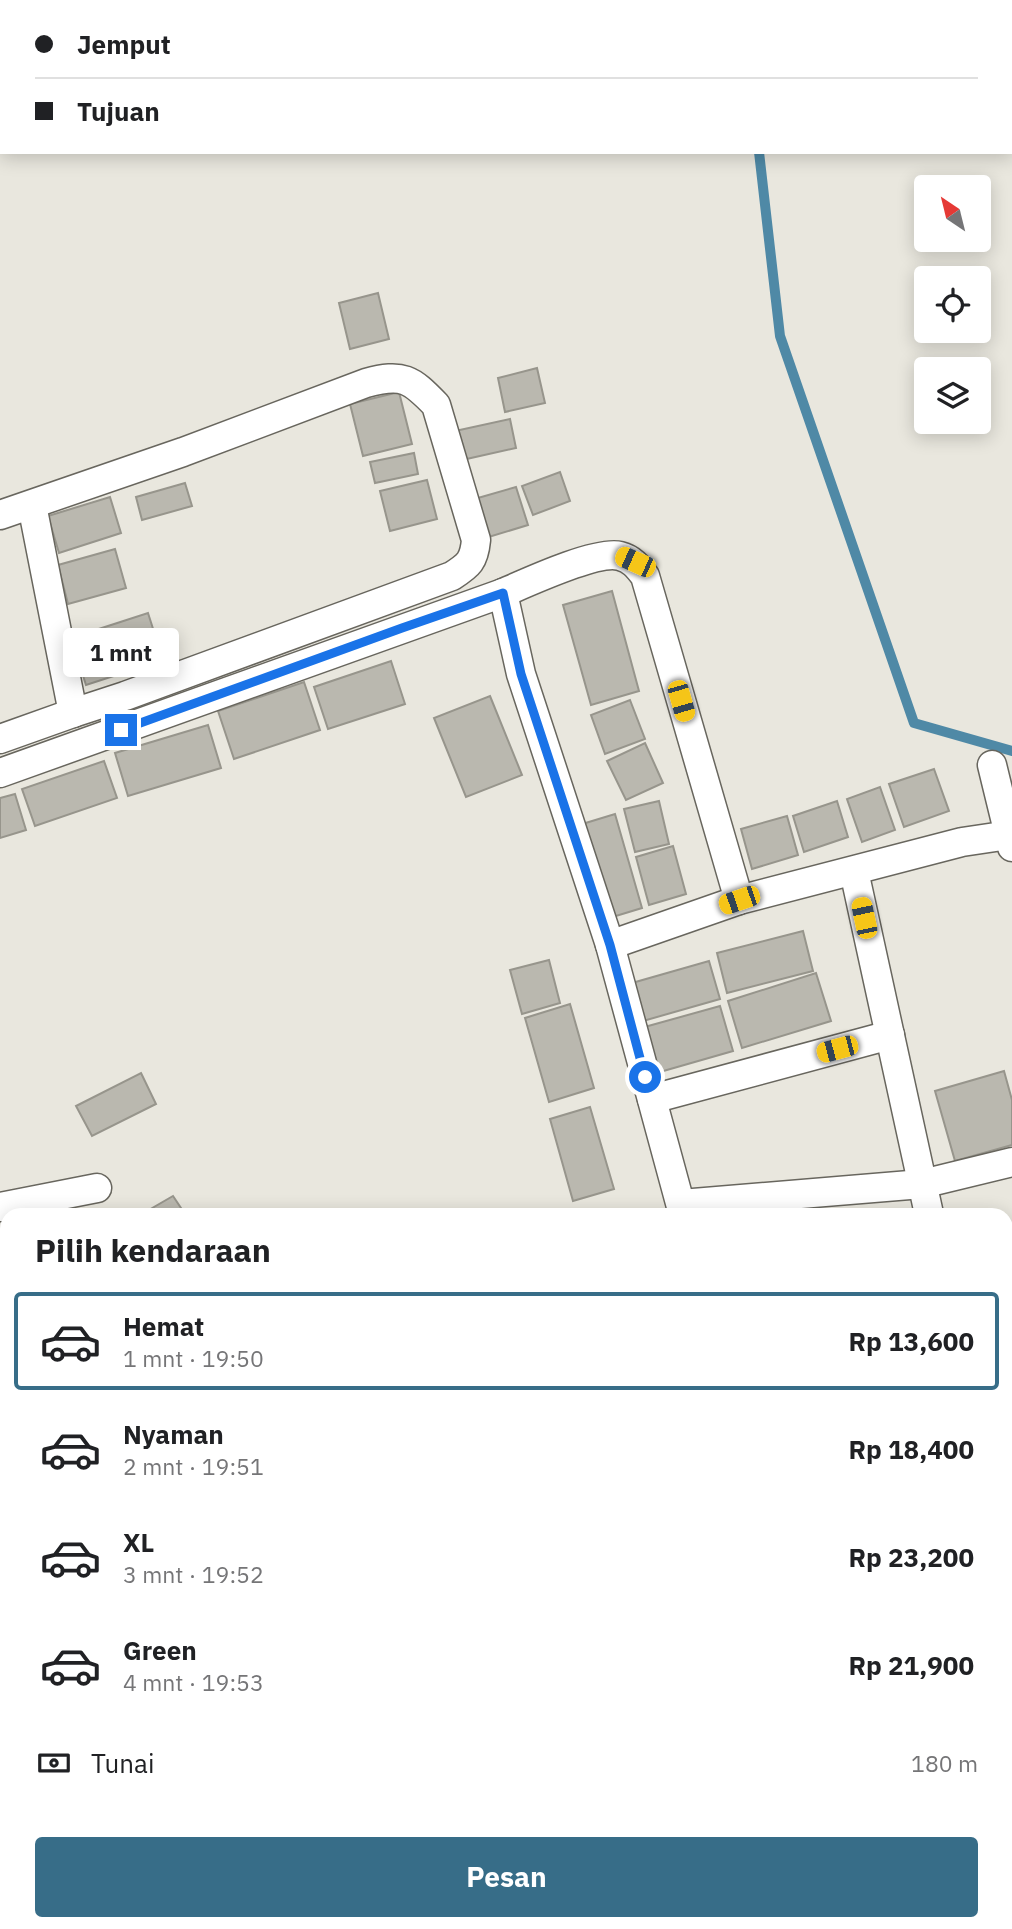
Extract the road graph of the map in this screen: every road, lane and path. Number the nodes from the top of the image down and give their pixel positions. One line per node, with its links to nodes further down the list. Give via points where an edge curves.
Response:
1 (32, 505): 2 (street); 4 (street); 4 (street, via 366,383 405,379 436,405 476,540 475,555 452,576)
2 (0, 515)
3 (503, 593): 7 (street); 10 (street, via 603,556 618,555 635,562 645,576); 11 (street, via 521,674)
4 (73, 713): 5 (street)
5 (0, 739)
6 (992, 765): 8 (street)
7 (0, 773)
8 (1010, 841): 9 (street, via 962,842)
9 (854, 871): 10 (street); 12 (street)
10 (739, 900): 11 (street)
11 (610, 945): 13 (street)
12 (890, 1035): 13 (street); 15 (street)
13 (652, 1099): 18 (street)
14 (1012, 1162): 15 (street)
15 (922, 1184): 19 (street); 20 (street)
16 (97, 1188): 17 (street)
17 (0, 1207)
18 (682, 1208)
19 (692, 1208)
20 (928, 1208)

